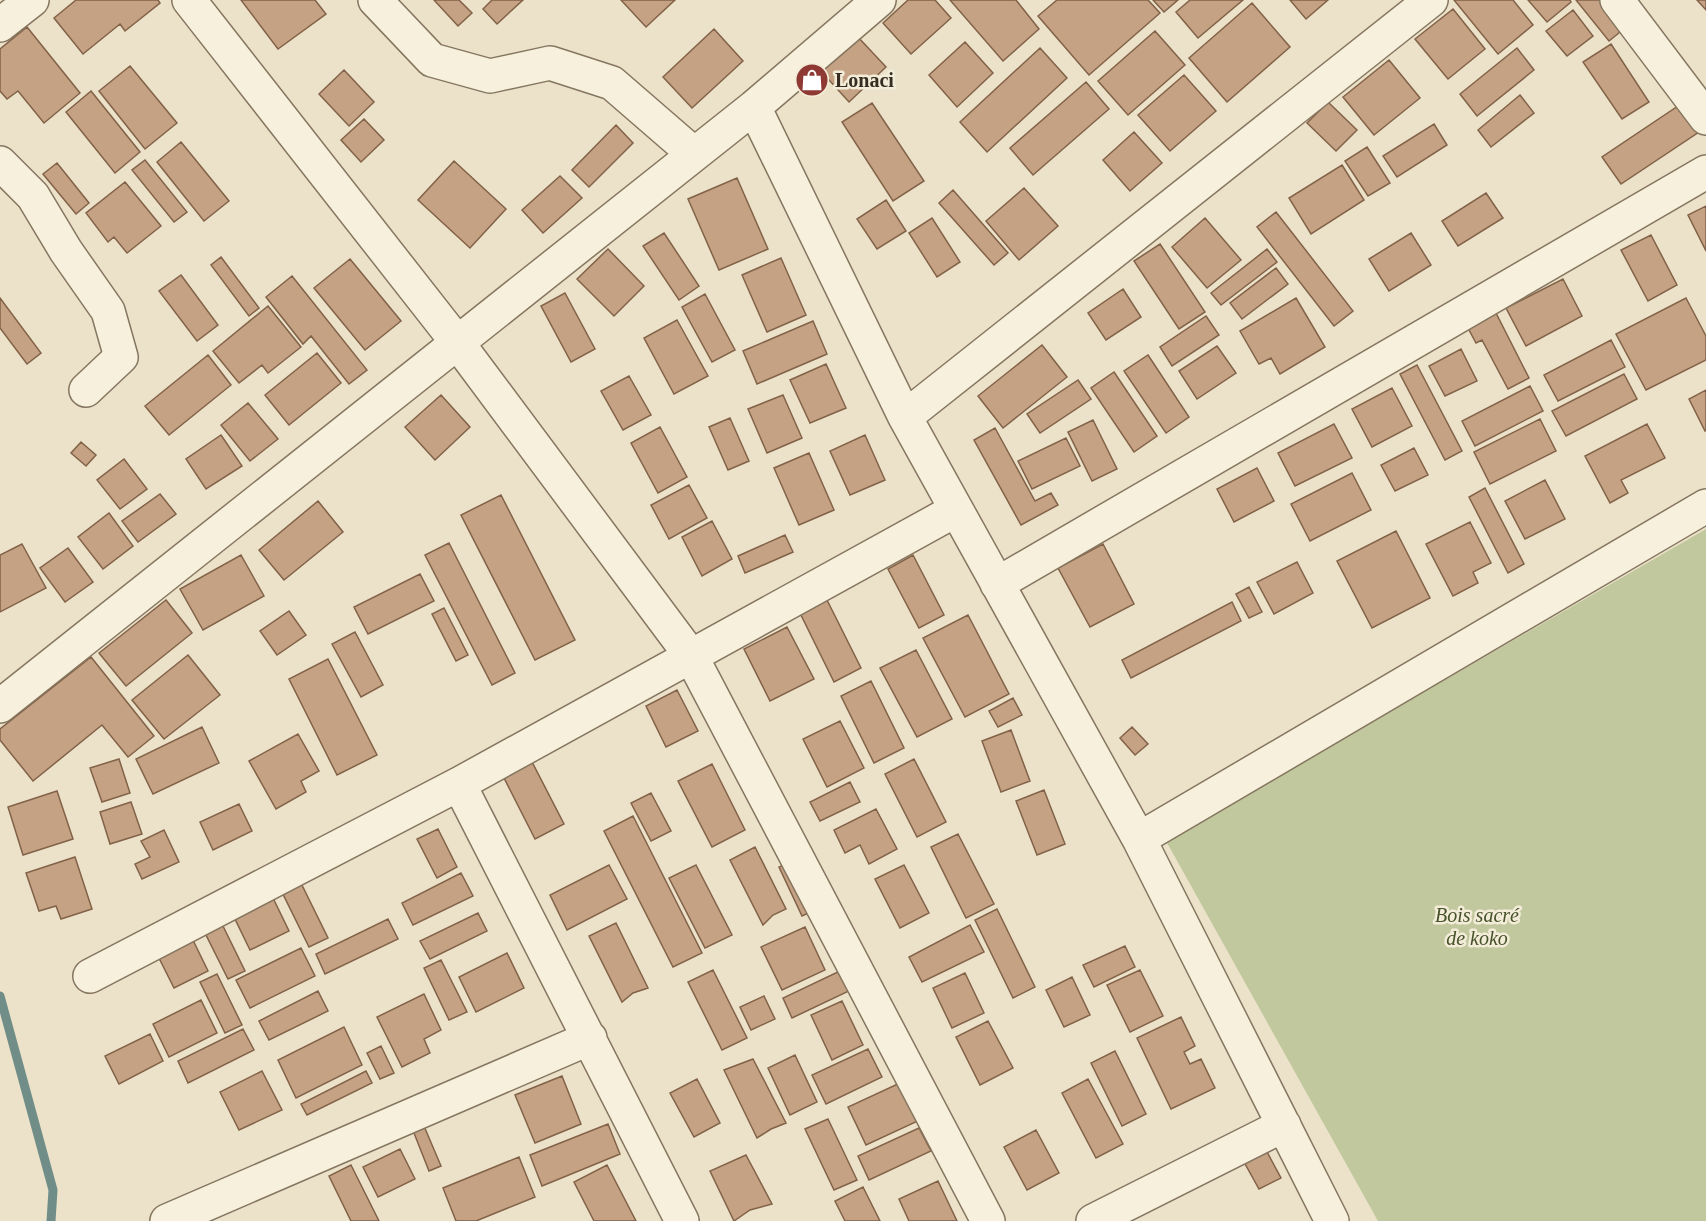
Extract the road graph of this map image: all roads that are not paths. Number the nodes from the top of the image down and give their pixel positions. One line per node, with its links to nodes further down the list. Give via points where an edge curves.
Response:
1 (32, 0): 7 (street)
2 (189, 0): 13 (street)
3 (375, 0): 10 (street, via 432,60 490,76 550,63 612,83)
4 (879, 0): 8 (street)
5 (1431, 0): 15 (street)
6 (1617, 0): 9 (street)
7 (0, 25)
8 (754, 107): 10 (street); 15 (street)
9 (1706, 118)
10 (694, 154): 13 (street)
11 (0, 163): 14 (street, via 33,196 108,311 121,357)
12 (1706, 172): 18 (street)
13 (457, 342): 19 (street); 20 (street)
14 (86, 390)
15 (905, 417): 17 (street)
16 (1706, 506): 22 (street)
17 (956, 510): 18 (street); 19 (street)
18 (997, 584): 22 (street)
19 (691, 656): 21 (street); 28 (street)
20 (0, 706)
21 (459, 784): 23 (street); 24 (street)
22 (1139, 839): 25 (street)
23 (90, 976)
24 (590, 1038): 26 (street); 27 (street)
25 (1284, 1125): 29 (street); 30 (street)
26 (167, 1221)
27 (682, 1221)
28 (988, 1221)
29 (1093, 1221)
30 (1332, 1221)

